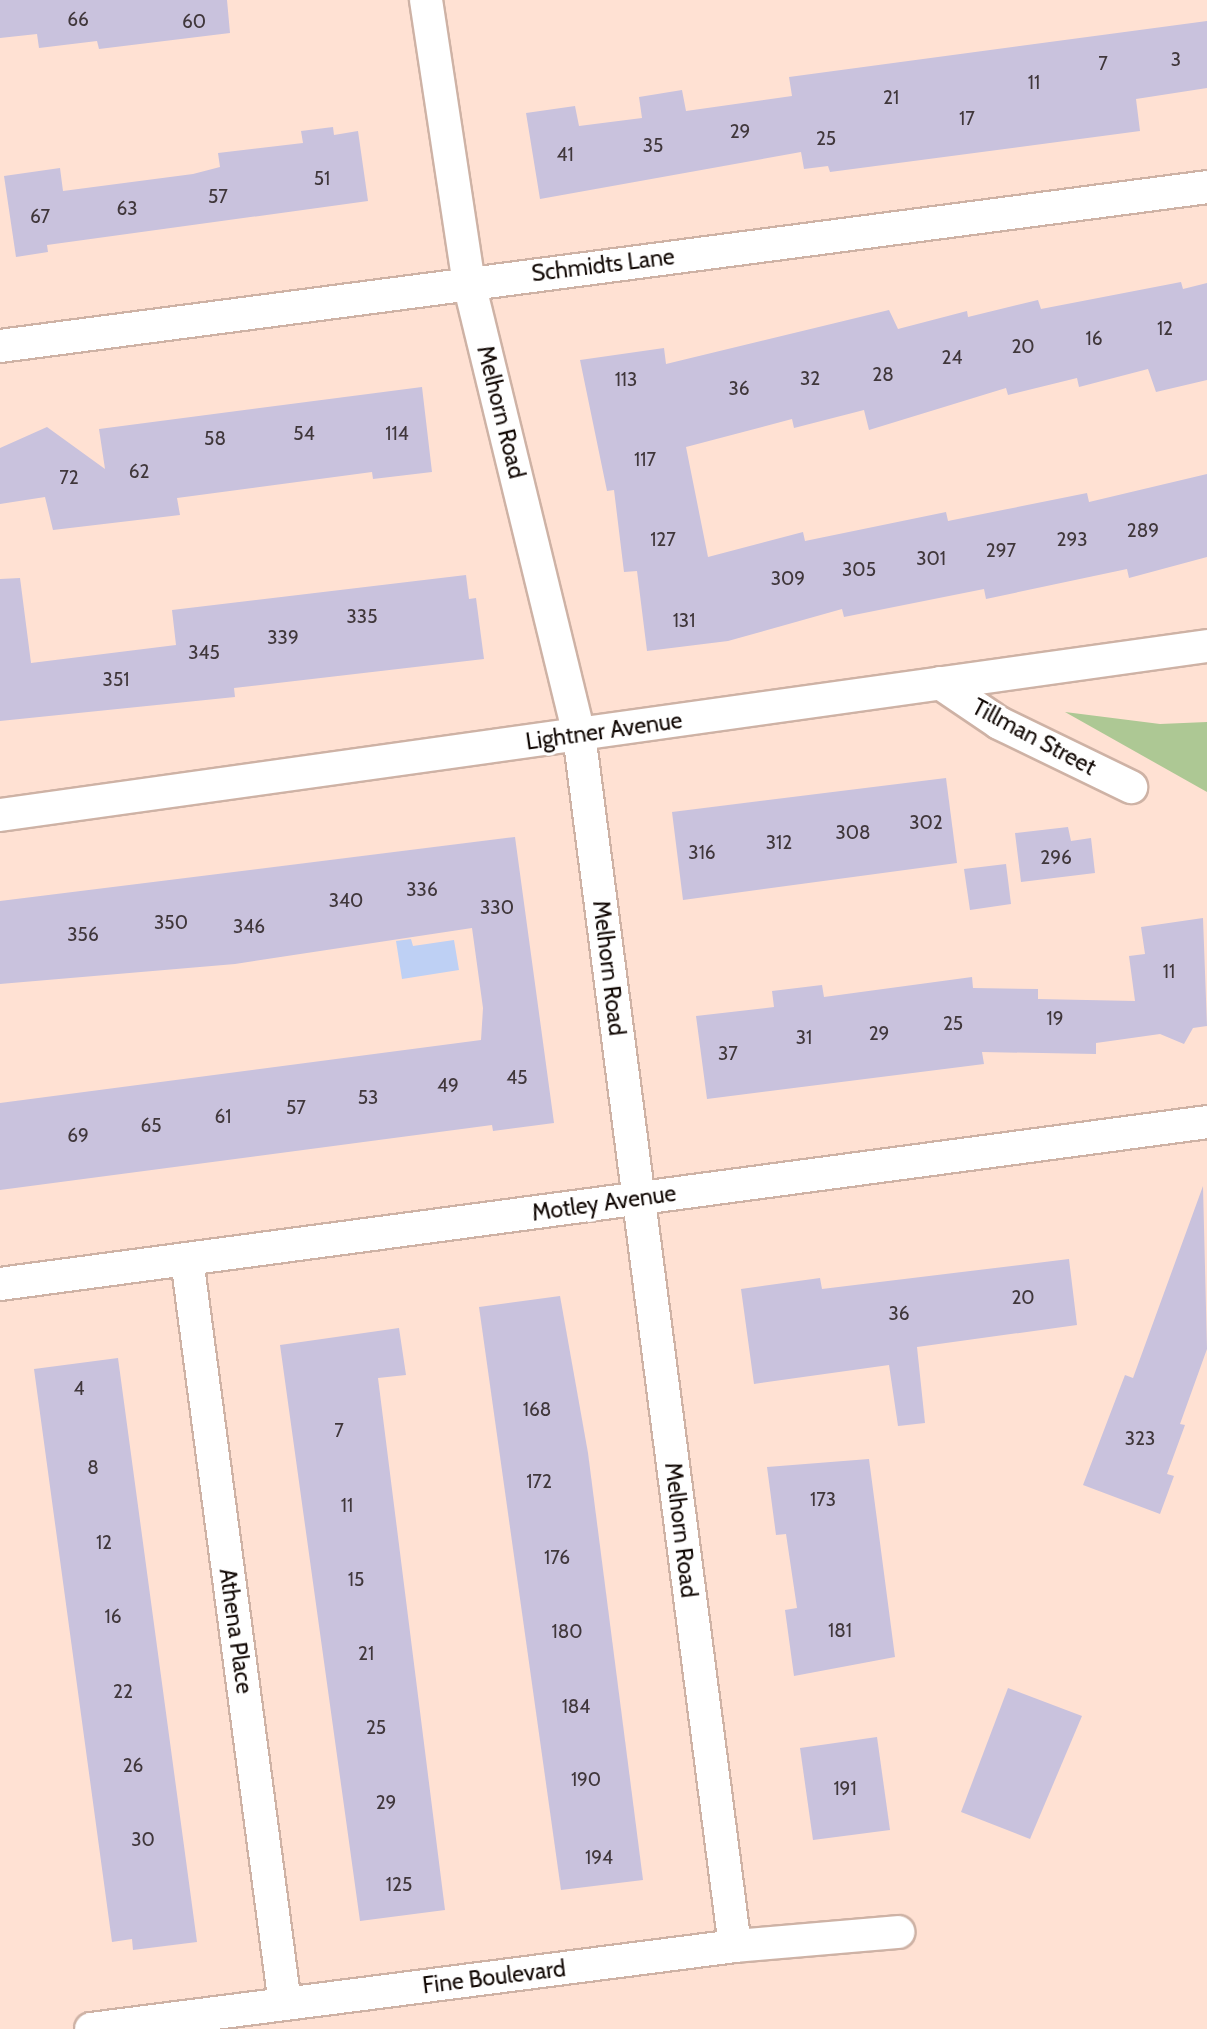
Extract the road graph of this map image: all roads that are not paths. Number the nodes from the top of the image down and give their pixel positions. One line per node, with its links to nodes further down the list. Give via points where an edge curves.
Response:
1 (426, 0): 3 (street, Melhorn Road)
2 (1207, 187): 3 (street, Schmidts Lane)
3 (469, 283): 4 (street, Schmidts Lane); 7 (street, Melhorn Road)
4 (0, 346)
5 (1207, 646): 6 (street, Lightner Avenue)
6 (940, 684): 7 (street, Lightner Avenue); 8 (street, Tillman Street, via 999,723)
7 (579, 734): 9 (street, Lightner Avenue); 11 (street, Melhorn Road)
8 (1130, 787)
9 (0, 815)
10 (1207, 1122): 11 (street, Motley Avenue)
11 (638, 1198): 12 (street, Motley Avenue); 15 (street, Melhorn Road)
12 (187, 1259): 13 (street, Motley Avenue); 16 (street, Athena Place)
13 (0, 1284)
14 (898, 1932): 15 (street, Fine Boulevard)
15 (735, 1946): 16 (street, Fine Boulevard)
16 (285, 2004): 17 (street, Fine Boulevard)
17 (91, 2029)

